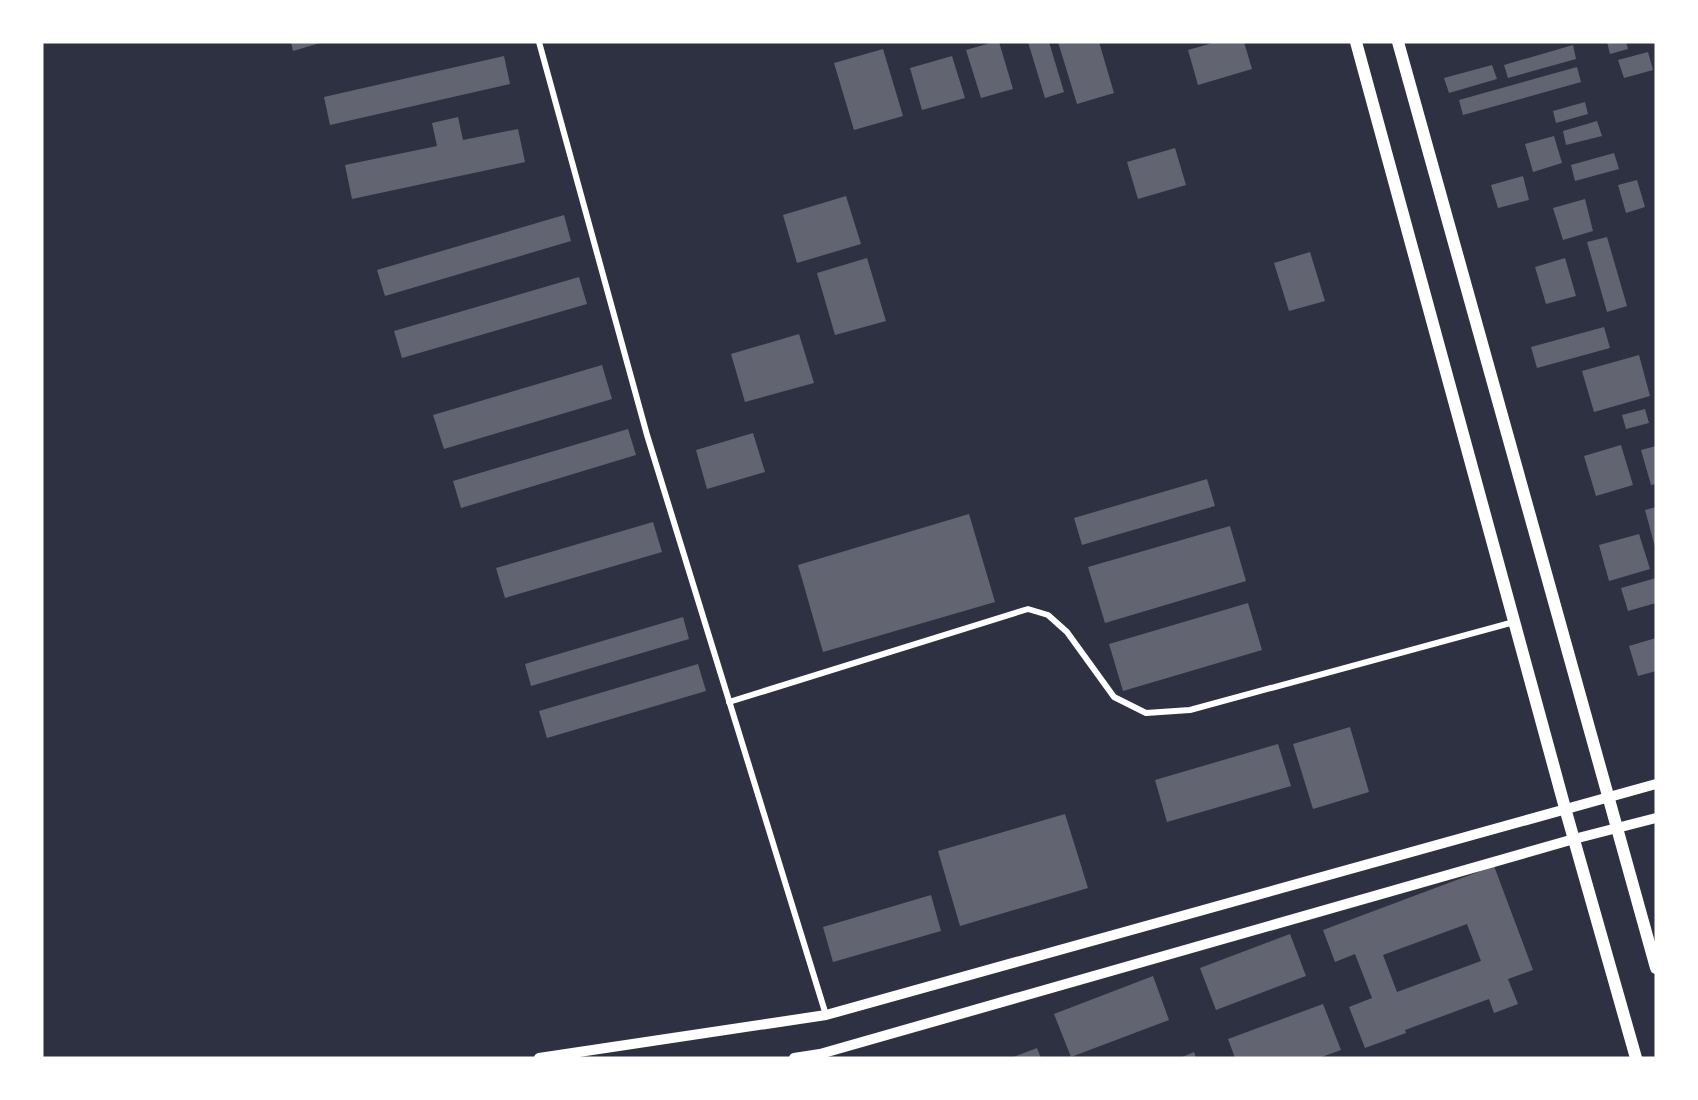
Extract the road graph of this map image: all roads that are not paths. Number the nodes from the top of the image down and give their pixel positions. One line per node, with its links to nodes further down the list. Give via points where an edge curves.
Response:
1 (539, 42): 5 (street, via 647,435)
2 (1356, 42): 4 (main road)
3 (1398, 42): 7 (main road)
4 (1514, 622): 5 (street, via 1190,710 1146,713 1114,697 1067,632 1048,615 1028,609); 8 (main road)
5 (729, 702): 13 (street)
6 (1656, 784): 7 (street)
7 (1608, 797): 8 (street); 10 (main road)
8 (1565, 808): 11 (main road); 13 (street)
9 (1656, 818): 10 (street)
10 (1616, 828): 11 (street); 12 (main road)
11 (1574, 839): 15 (street, via 820,1054); 16 (main road)
12 (1656, 968)
13 (825, 1015): 14 (street)
14 (539, 1058)
15 (794, 1058)
16 (1636, 1058)

